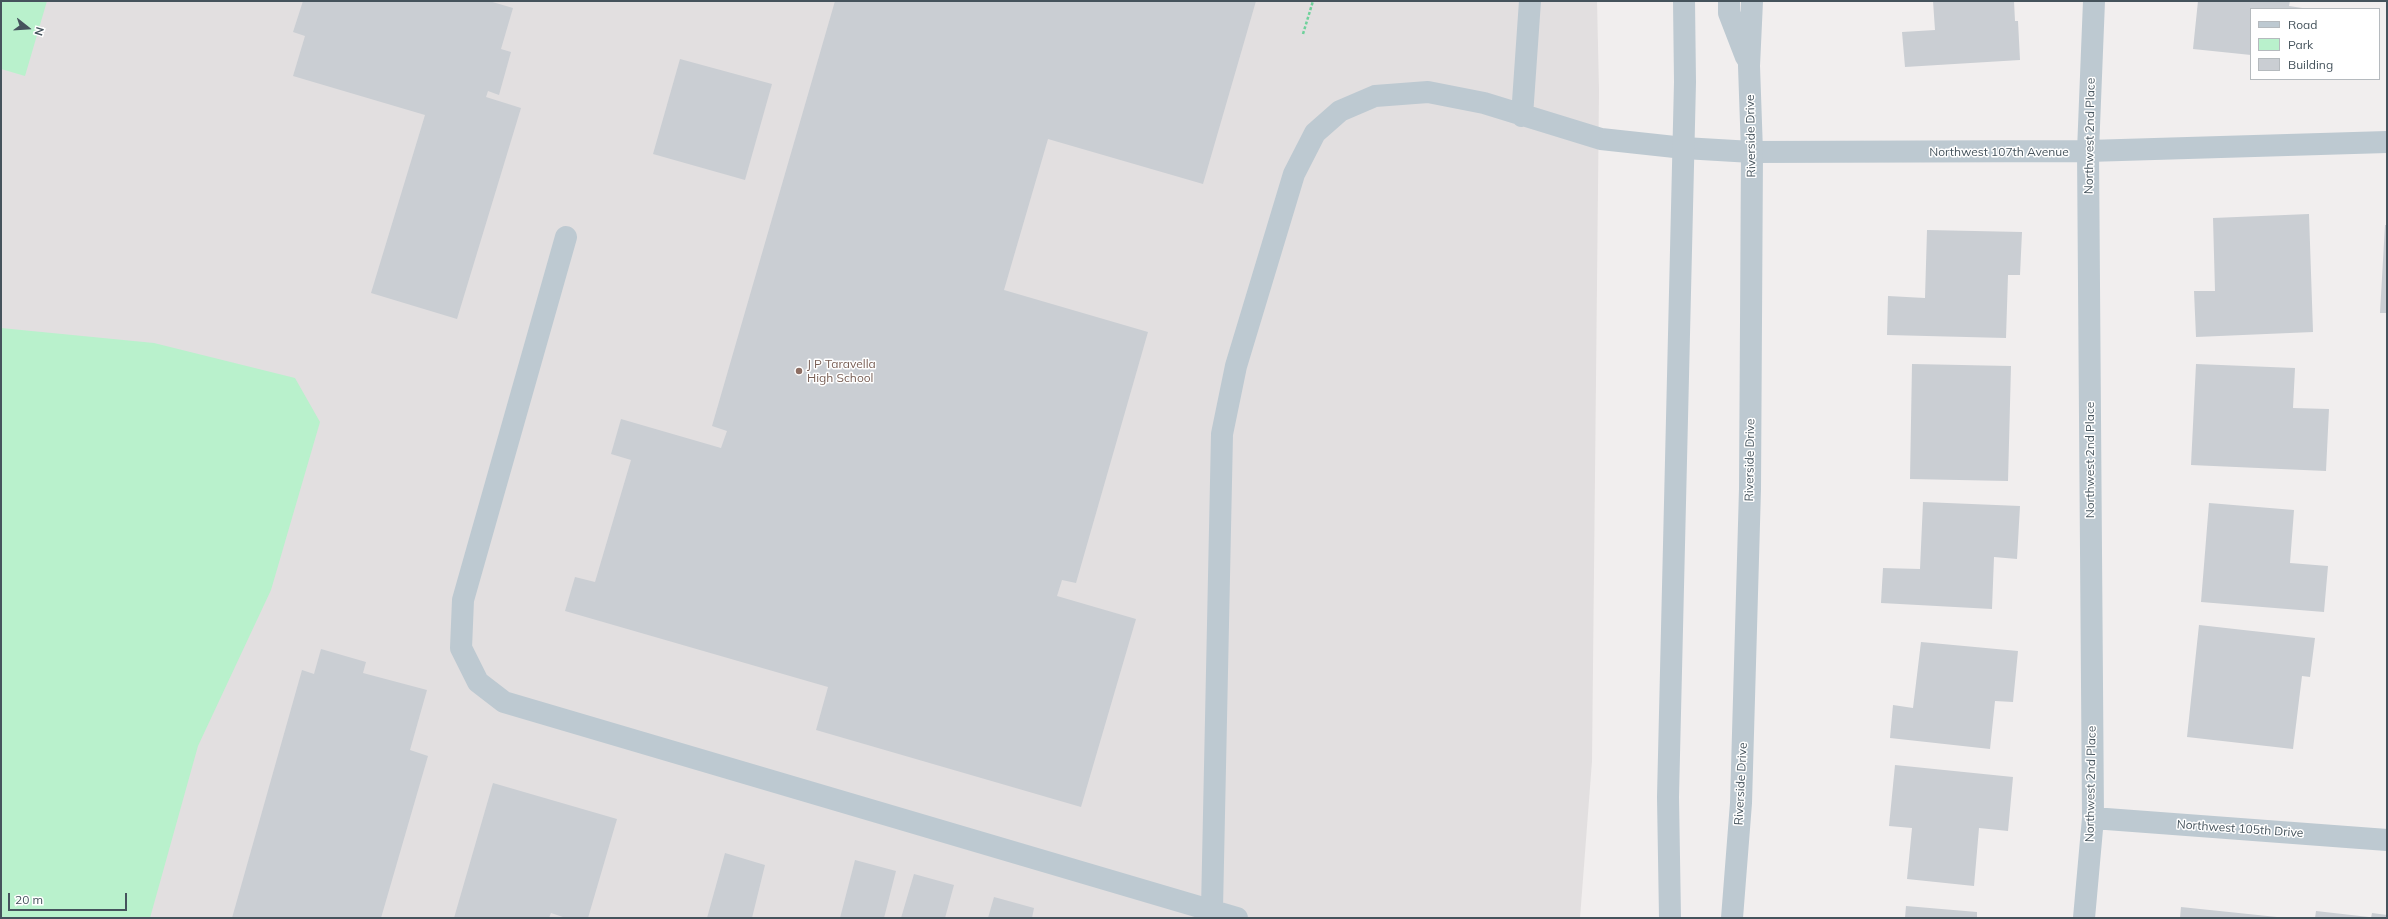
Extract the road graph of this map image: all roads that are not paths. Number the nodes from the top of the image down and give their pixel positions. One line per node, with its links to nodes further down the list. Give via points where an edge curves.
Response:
1 (1530, 1): 7 (street)
2 (1684, 1): 9 (street)
3 (1729, 1): 6 (street, via 1729,13)
4 (1752, 1): 6 (street, Riverside Drive)
5 (2094, 1): 11 (street, Northwest 2nd Place)
6 (1749, 66): 10 (street, Riverside Drive)
7 (1522, 116): 9 (street, Northwest 107th Avenue, via 1601,139); 15 (street, Northwest 107th Avenue, via 1484,103 1428,92 1375,96 1340,111 1315,133 1294,174 1236,366 1222,434)
8 (2387, 142): 11 (street, Northwest 107th Avenue)
9 (1684, 148): 10 (street, Northwest 107th Avenue); 17 (street, via 1669,789)
10 (1752, 152): 11 (street, Northwest 107th Avenue); 18 (street, Riverside Drive, via 1750,482 1744,715 1741,803)
11 (2088, 152): 13 (street, Northwest 2nd Place)
12 (566, 237): 15 (street, via 463,600 460,648 478,682 504,702)
13 (2093, 818): 14 (street, Northwest 105th Drive); 19 (street, Northwest 2nd Place)
14 (2387, 840)
15 (1212, 909): 16 (street)
16 (1237, 918)
17 (1670, 918)
18 (1732, 918)
19 (2084, 918)

